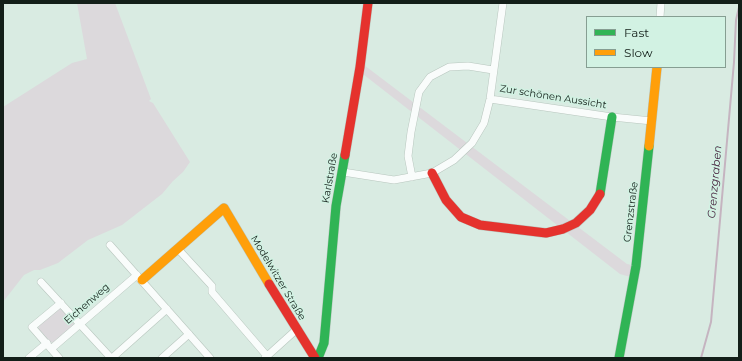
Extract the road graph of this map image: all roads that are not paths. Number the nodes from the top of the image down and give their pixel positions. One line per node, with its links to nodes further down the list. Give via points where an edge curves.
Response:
1 (368, 3): 10 (street, Karlstraße)
2 (503, 3): 6 (street)
3 (661, 3): 4 (street)
4 (660, 16)
5 (657, 68): 9 (street, Grenzstraße)
6 (494, 70): 7 (street); 12 (street, via 468,66 448,67 430,76 419,92 411,132 408,156)
7 (490, 99): 8 (street, Zur schönen Aussicht); 11 (street, via 484,123 472,143 454,160)
8 (612, 117): 9 (street, Zur schönen Aussicht); 11 (street, Zur schönen Aussicht, via 600,195 590,210 576,223 563,229 546,233 480,225 461,217 446,200)
9 (652, 121): 32 (street, Grenzstraße, via 636,266)
10 (343, 172): 12 (street, via 394,180); 31 (street, Karlstraße, via 336,206 324,343)
11 (432, 173): 12 (street)
12 (412, 177)
13 (224, 208): 15 (street, Eichenweg); 21 (street, Modelwitzer Straße)
14 (110, 245): 16 (street)
15 (178, 249): 16 (street, Eichenweg); 24 (street, via 212,286 212,292)
16 (139, 277): 19 (street); 20 (street, Eichenweg)
17 (42, 282): 18 (street)
18 (61, 303): 20 (street); 23 (street, via 32,327)
19 (167, 309): 22 (street); 27 (street)
20 (80, 324): 23 (street, Eichenweg); 27 (street)
21 (296, 330): 24 (street); 30 (street, Modelwitzer Straße)
22 (189, 334): 28 (street); 29 (street)
23 (49, 346): 25 (street, Eichenweg); 26 (street)
24 (266, 357)
25 (29, 358)
26 (59, 358)
27 (112, 358)
28 (162, 358)
29 (210, 358)
30 (315, 358)
31 (318, 358)
32 (618, 358)

